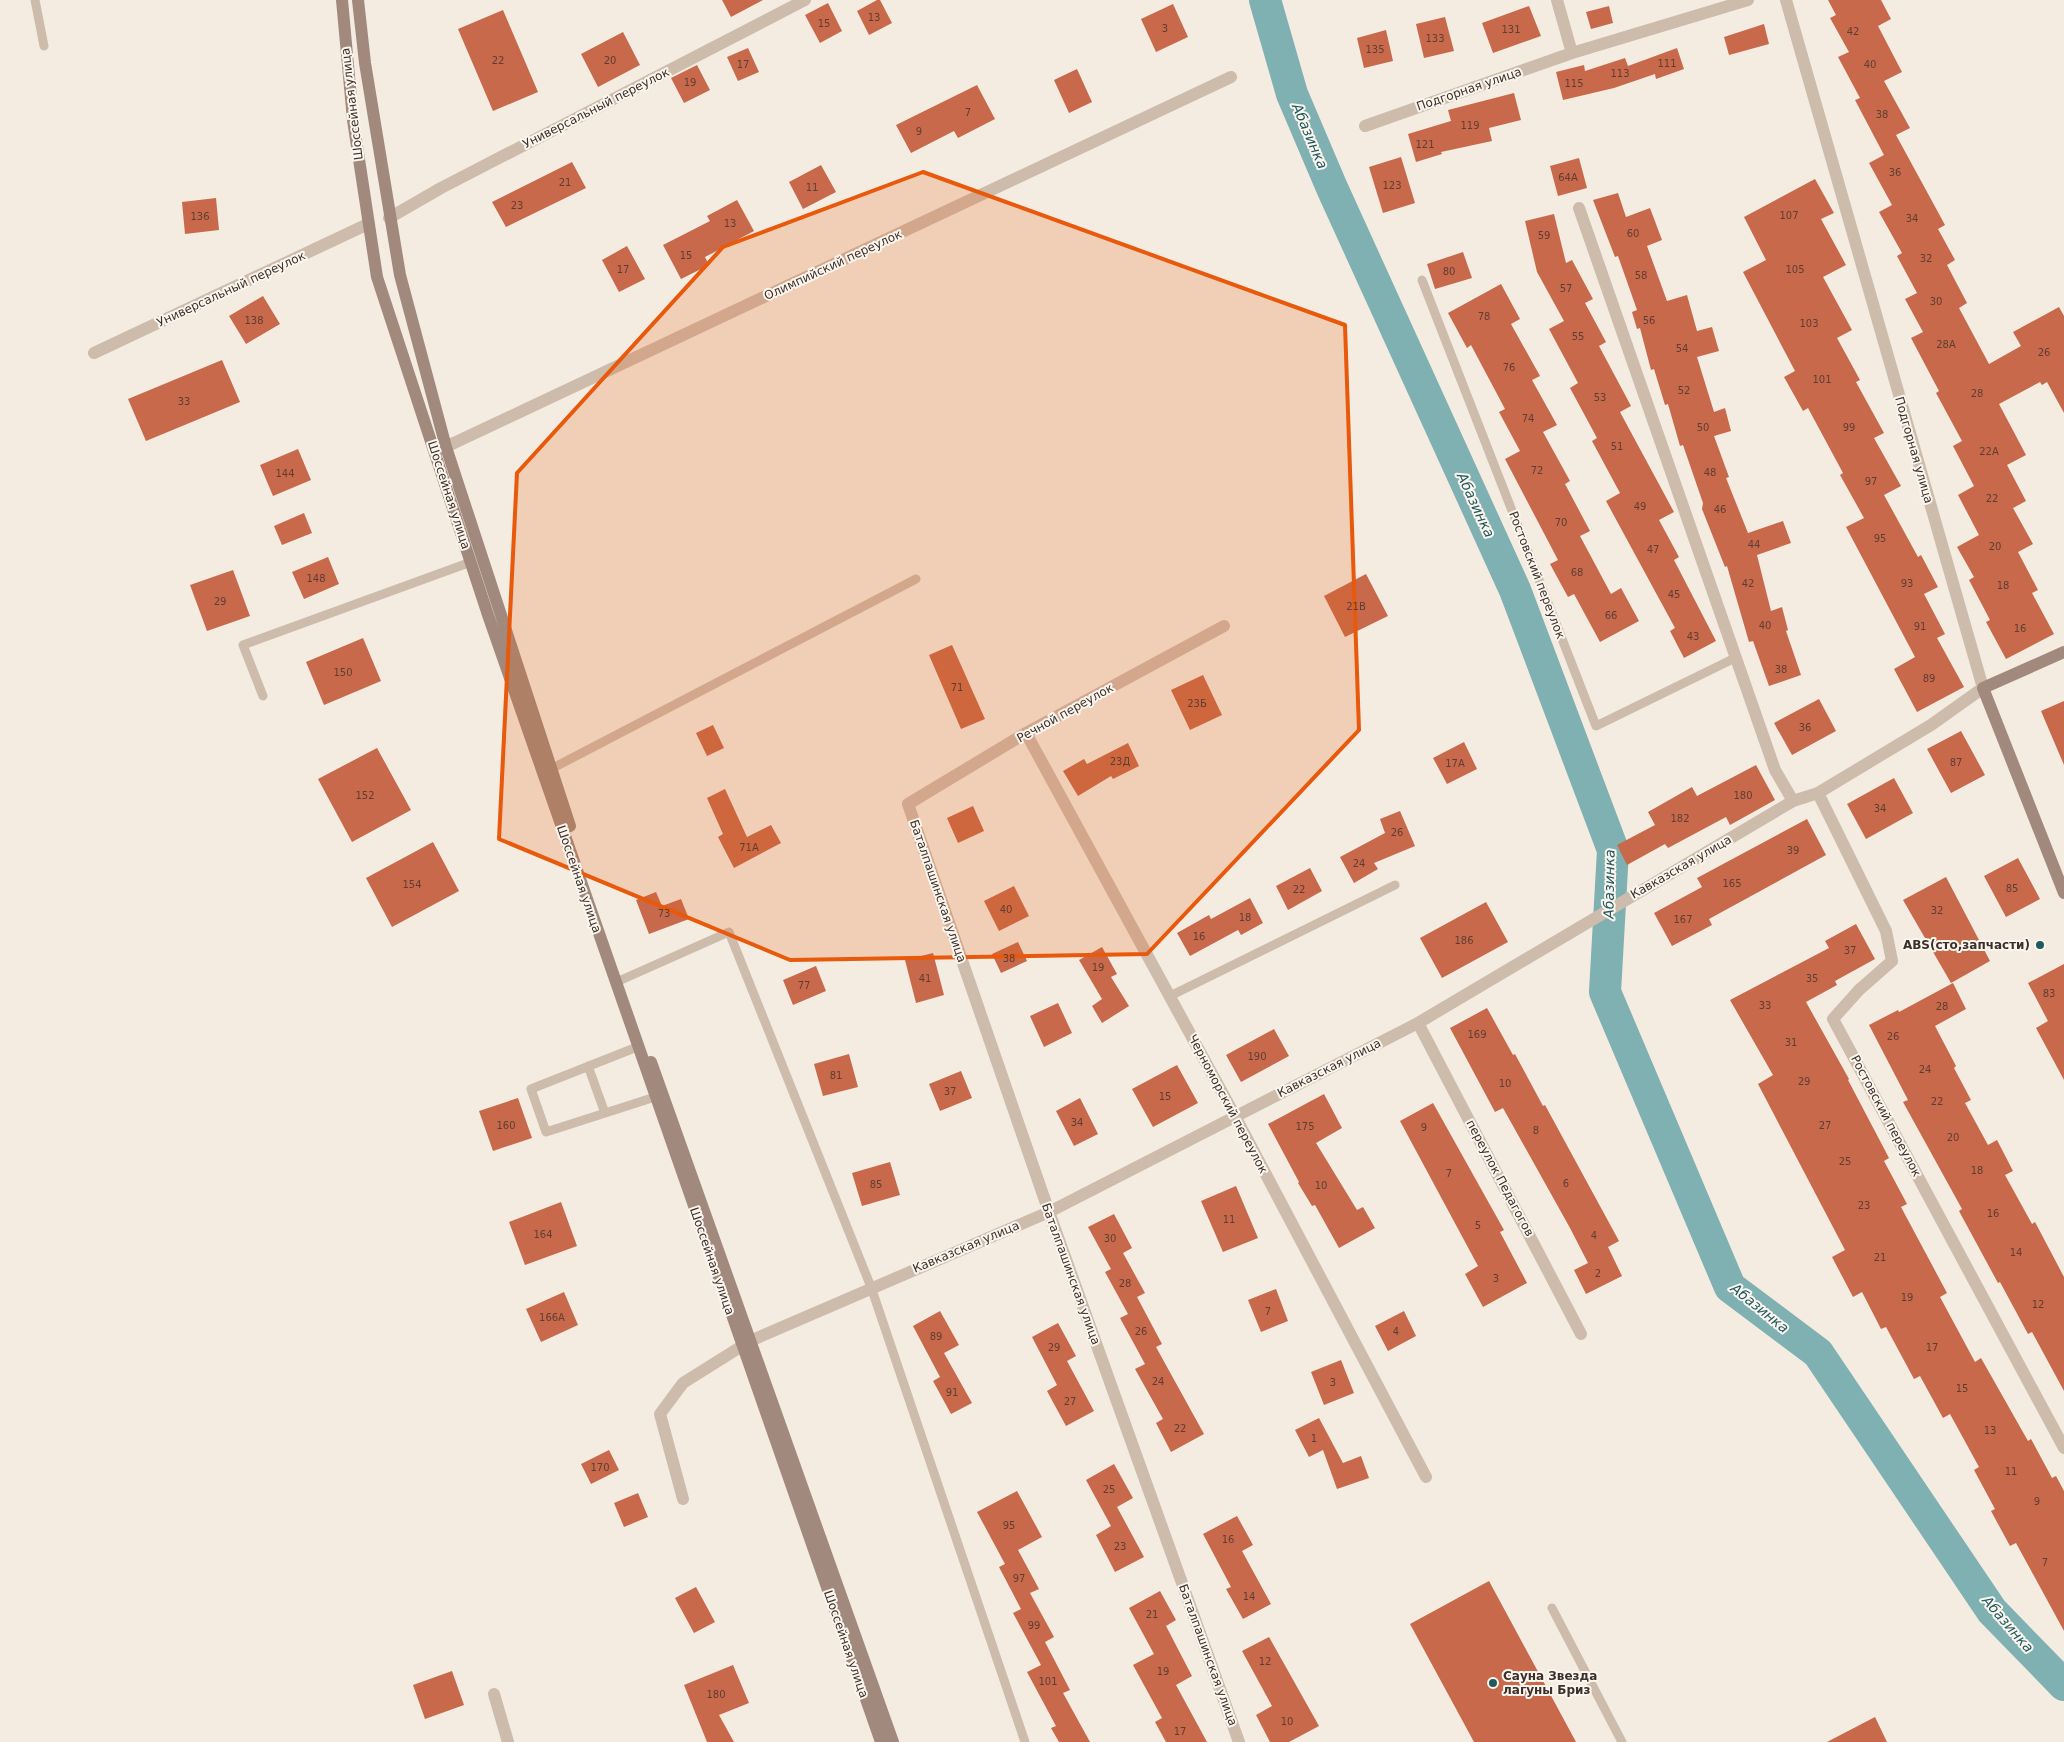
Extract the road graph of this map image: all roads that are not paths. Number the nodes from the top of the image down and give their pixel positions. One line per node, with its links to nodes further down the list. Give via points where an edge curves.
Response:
1 (35, 0): 8 (lane)
2 (342, 0): 14 (main road, Шоссейная улица, via 353,120)
3 (358, 0): 13 (main road, Шоссейная улица)
4 (805, 0): 13 (street, Универсальный переулок)
5 (1557, 0): 9 (street)
6 (1748, 0): 9 (street, Подгорная улица)
7 (1786, 0): 23 (street, Подгорная улица)
8 (44, 46)
9 (1572, 53): 11 (street, Подгорная улица)
10 (1231, 77): 17 (street, Олимпийский переулок)
11 (1365, 126)
12 (1579, 208): 22 (street)
13 (389, 218): 17 (main road, Шоссейная улица)
14 (368, 224): 16 (street, Универсальный переулок); 17 (main road, Шоссейная улица, via 377,276)
15 (1422, 280): 22 (lane, Ростовский переулок, via 1596,726)
16 (94, 353)
17 (440, 450): 18 (main road, Шоссейная улица); 26 (main road, Шоссейная улица)
18 (471, 562): 24 (lane, via 243,645); 35 (main road, Шоссейная улица)
19 (916, 579): 26 (lane)
20 (1224, 626): 25 (street, Речной переулок)
21 (2064, 652): 23 (main road, Кавказская улица)
22 (1736, 658): 28 (street, via 1775,770)
23 (1983, 688): 27 (street, Кавказская улица, via 1930,725); 31 (main road, Подгорная улица)
24 (263, 696)
25 (1026, 733): 29 (street, Речной переулок); 33 (street, Черноморский переулок)
26 (551, 769): 32 (main road, Шоссейная улица)
27 (1818, 793): 28 (street, Кавказская улица); 44 (street, Ростовский переулок, via 1886,931 1892,961 1859,990 1834,1019)
28 (1793, 801): 34 (street, Кавказская улица)
29 (908, 804): 40 (street, Баталпашинская улица)
30 (1395, 885): 33 (lane)
31 (2064, 893)
32 (621, 980): 41 (lane, via 729,932); 43 (main road, Шоссейная улица, via 663,1094)
33 (1170, 996): 39 (street, Черноморский переулок)
34 (1418, 1023): 39 (street, Кавказская улица); 42 (street, переулок Педагогов)
35 (637, 1046): 36 (lane); 37 (main road, Шоссейная улица)
36 (588, 1066): 38 (lane); 38 (lane, via 531,1089 546,1132)
37 (654, 1097): 38 (lane); 43 (main road, Шоссейная улица)
38 (605, 1113)
39 (1236, 1116): 40 (street, Кавказская улица); 45 (street, Черноморский переулок)
40 (1049, 1212): 41 (street, Кавказская улица); 53 (street, Баталпашинская улица)
41 (871, 1287): 43 (street, Кавказская улица); 52 (lane)
42 (1581, 1334)
43 (746, 1344): 46 (street, Кавказская улица, via 683,1383 660,1414); 50 (main road, Шоссейная улица); 51 (main road, Шоссейная улица)
44 (2064, 1448)
45 (1426, 1477)
46 (684, 1498)
47 (1552, 1608): 54 (lane)
48 (494, 1694): 49 (street)
49 (508, 1742)
50 (881, 1742)
51 (893, 1742)
52 (1025, 1742)
53 (1239, 1742)
54 (1622, 1742)

